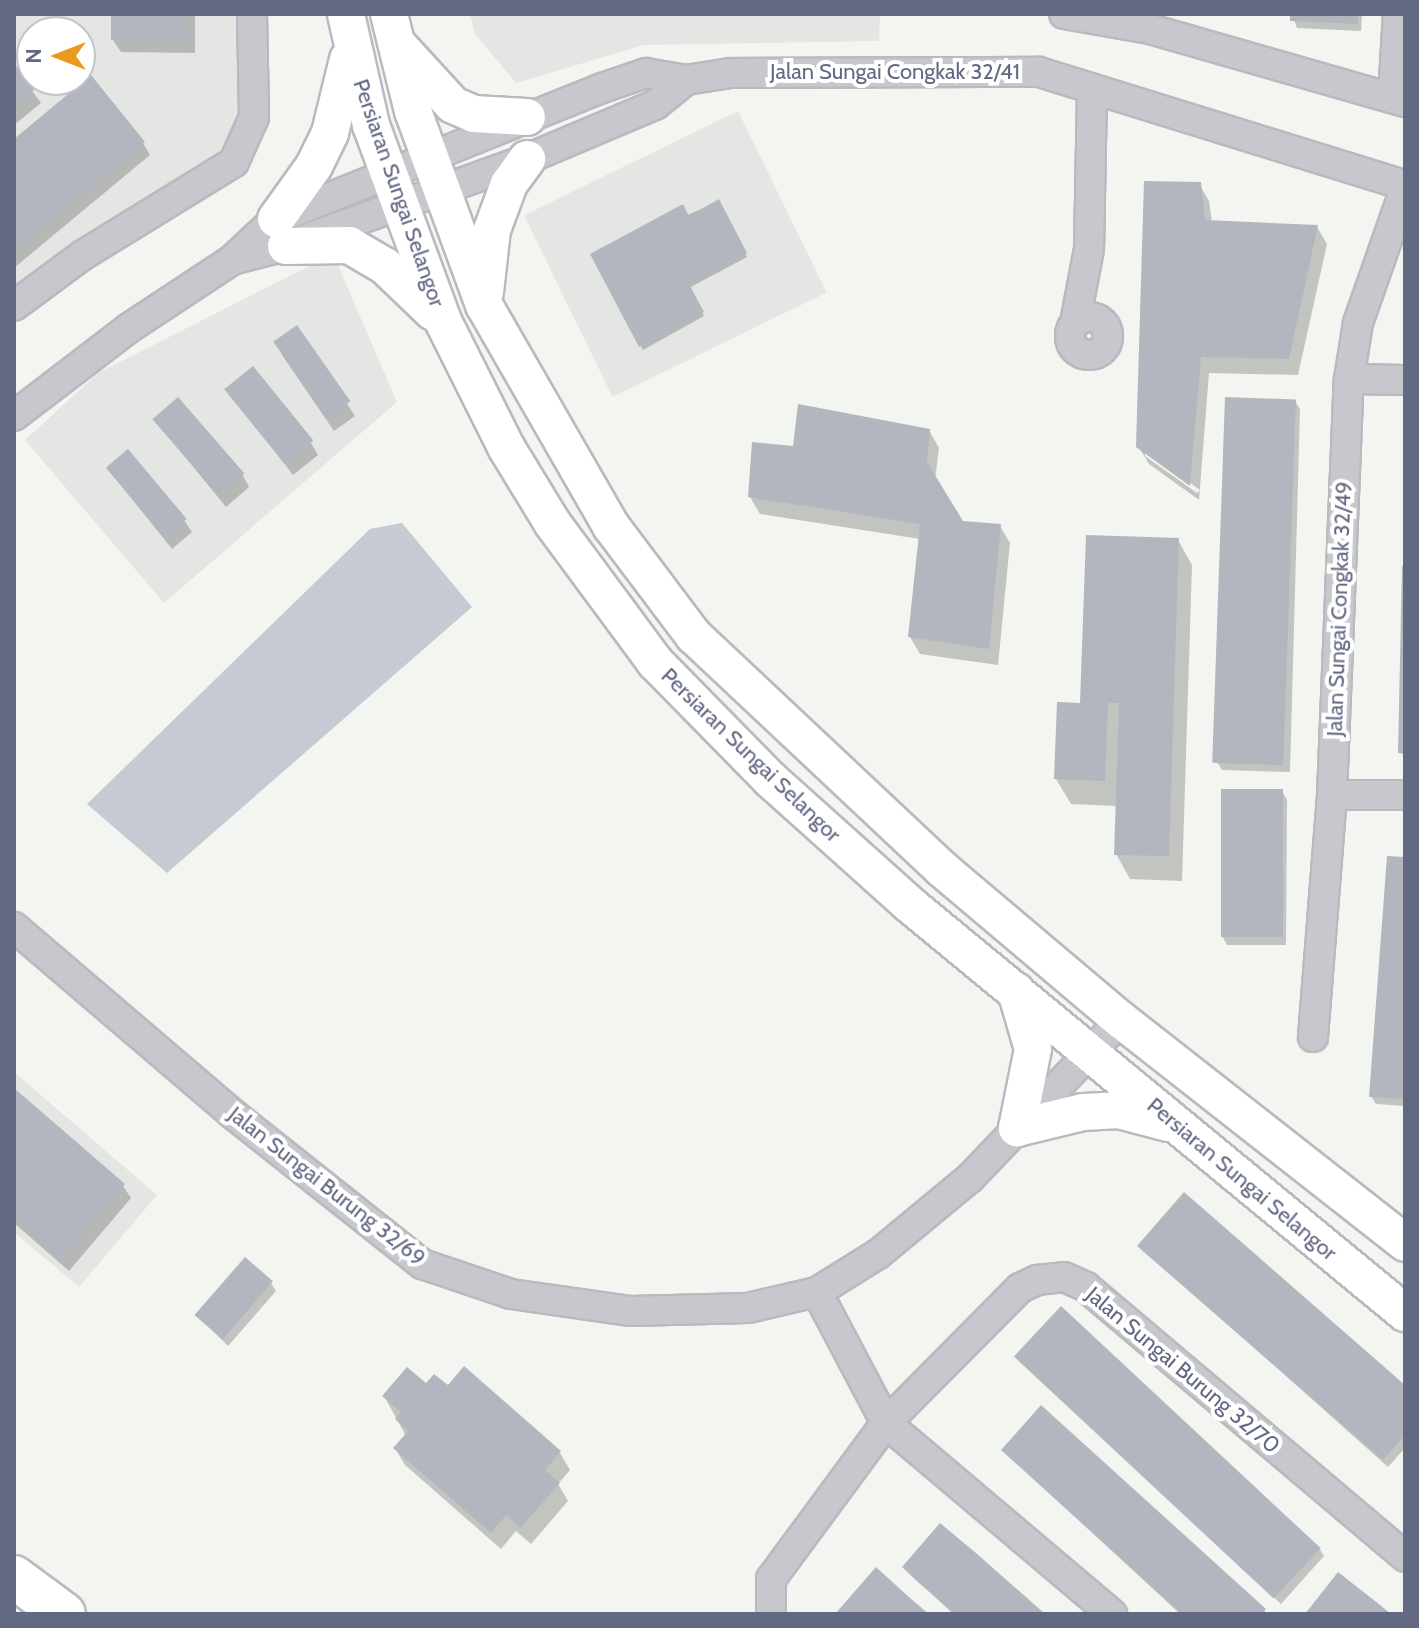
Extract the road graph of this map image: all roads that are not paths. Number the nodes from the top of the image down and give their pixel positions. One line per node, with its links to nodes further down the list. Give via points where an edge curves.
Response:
1 (252, 14): 20 (street, via 254,117 234,162 83,255)
2 (1064, 14): 4 (street)
3 (1398, 14): 9 (street)
4 (1151, 21): 9 (street)
5 (392, 27): 10 (main road, via 453,105 474,114); 11 (main road, Persiaran Sungai Selangor)
6 (348, 29): 13 (main road, Persiaran Sungai Selangor); 17 (main road, via 342,100)
7 (686, 80): 8 (street, Jalan Sungai Congkak 32/41, via 812,71 1039,72); 10 (street, Jalan Sungai Congkak 32/41, via 646,73); 12 (street, via 655,105)
8 (1092, 91): 14 (street, Jalan Sungai Congkak 32/41); 18 (street)
9 (1399, 100)
10 (527, 117): 11 (street)
11 (429, 155): 13 (street); 15 (main road, Persiaran Sungai Selangor)
12 (527, 159): 15 (street); 19 (main road, via 509,184 492,230)
13 (387, 172): 16 (main road, Persiaran Sungai Selangor); 17 (street)
14 (1405, 187): 22 (street, Jalan Sungai Congkak 32/49, via 1358,323)
15 (442, 189): 16 (street); 19 (main road, Persiaran Sungai Selangor)
16 (399, 206): 17 (street); 21 (main road, Persiaran Sungai Selangor)
17 (281, 232): 21 (main road, via 349,245 385,266); 24 (street, via 129,328)
18 (1089, 249): 18 (street, via 1104,325 1090,317 1075,323)
19 (484, 305): 29 (main road, Persiaran Sungai Selangor, via 611,526 694,636 942,869)
20 (14, 306)
21 (443, 321): 28 (main road, Persiaran Sungai Selangor, via 506,447 553,524 655,662 771,780 909,904)
22 (1349, 379): 23 (street); 25 (street, Jalan Sungai Congkak 32/49)
23 (1405, 380)
24 (14, 416)
25 (1332, 795): 26 (street); 30 (street, Jalan Sungai Congkak 32/49)
26 (1405, 795)
27 (14, 927): 35 (street, Jalan Sungai Burung 32/69, via 234,1115 422,1264 511,1294 631,1311 748,1308)
28 (1016, 990): 31 (main road, Persiaran Sungai Selangor); 33 (main road, via 1033,1049)
29 (1121, 1020): 31 (street, Jalan Sungai Burung 32/69); 34 (main road, Persiaran Sungai Selangor)
30 (1313, 1037)
31 (1091, 1051): 32 (main road, Persiaran Sungai Selangor); 33 (street, Jalan Sungai Burung 32/69)
32 (1177, 1126): 33 (main road, via 1119,1110 1083,1112); 36 (main road, Persiaran Sungai Selangor)
33 (1017, 1128): 35 (street, Jalan Sungai Burung 32/69, via 970,1178 878,1254)
34 (1405, 1243)
35 (817, 1292): 37 (street)
36 (1405, 1313)
37 (886, 1423): 38 (street, Jalan Sungai Burung 32/70, via 1020,1288 1064,1277 1086,1287); 41 (street, Jalan Sungai Burung 32/70, via 771,1579); 42 (street)
38 (1405, 1557)
39 (14, 1577): 40 (highway)
40 (64, 1614)
41 (771, 1614)
42 (1112, 1614)

